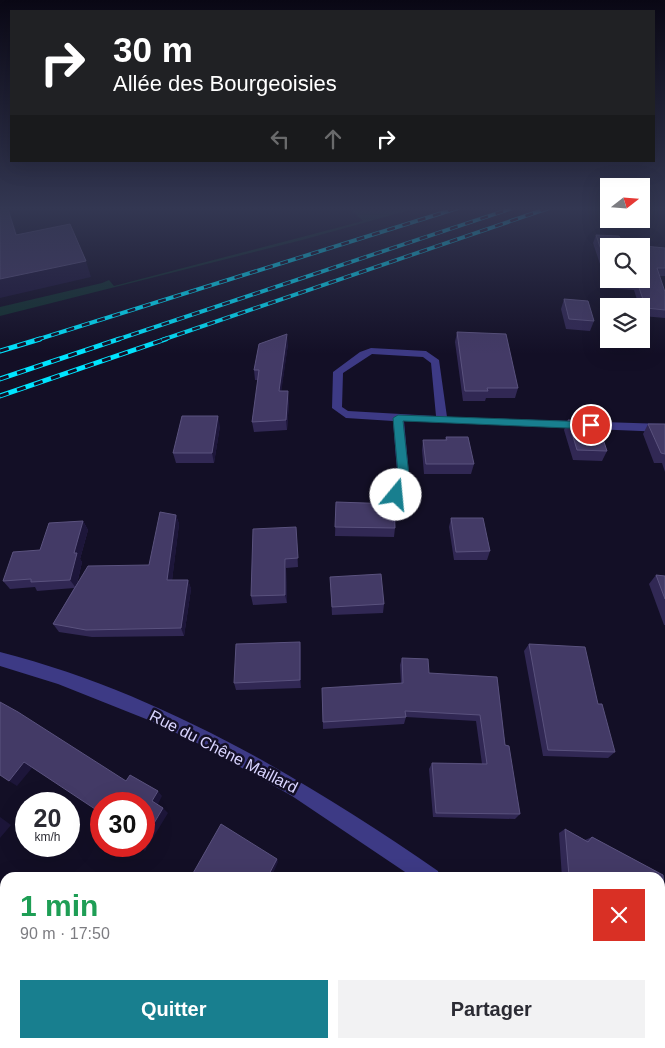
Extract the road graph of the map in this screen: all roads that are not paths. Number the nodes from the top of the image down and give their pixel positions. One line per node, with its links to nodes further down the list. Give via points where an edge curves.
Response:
1 (398, 418): 2 (street); 2 (street, via 346,414 337,408 338,372 371,351 426,354 436,362); 4 (street, via 404,485)
2 (442, 420): 3 (street)
3 (665, 428)
4 (396, 495)
5 (0, 659): 6 (street, Rue du Chêne Maillard, via 104,693 187,729 301,790)
6 (423, 872)

